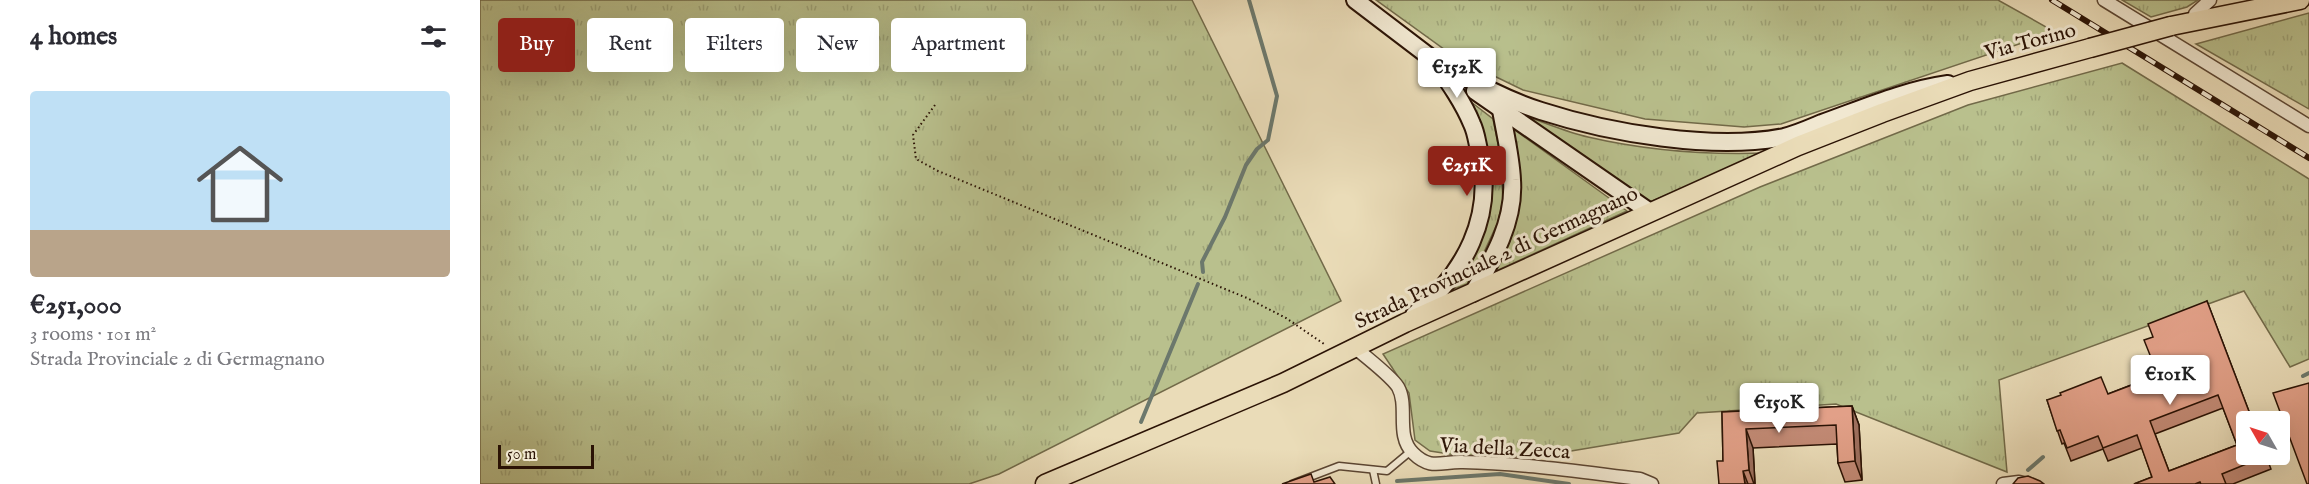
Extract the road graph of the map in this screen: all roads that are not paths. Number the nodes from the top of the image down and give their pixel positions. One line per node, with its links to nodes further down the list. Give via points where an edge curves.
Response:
1 (1355, 0): 8 (main road)
2 (2104, 0): 11 (street)
3 (2210, 0): 6 (street)
4 (2238, 0): 6 (main road, Via Torino)
5 (2300, 0): 7 (main road, Via Torino)
6 (2195, 14): 7 (main road, Via Torino)
7 (2171, 26): 9 (main road, Via Torino, bridge)
8 (1434, 60): 9 (main road, via 1540,111 1668,138 1742,143 1786,136 1920,88); 10 (main road); 14 (main road, via 1473,125 1484,167 1484,203 1477,232 1460,267 1436,297)
9 (1970, 81): 12 (main road, Strada Provinciale 2 di Germagnano, via 1798,146)
10 (1501, 110): 12 (main road); 13 (main road, via 1512,181 1507,225)
11 (2309, 126)
12 (1650, 212): 13 (main road, Strada Provinciale 2 di Germagnano)
13 (1473, 293): 14 (main road, Strada Provinciale 2 di Germagnano)
14 (1405, 323): 15 (main road, Strada Provinciale 2 di Germagnano)
15 (1347, 350): 16 (street, Via della Zecca, via 1398,387 1403,437); 19 (main road, Strada Provinciale 2 di Germagnano, via 1283,383)
16 (1411, 451): 17 (lane, via 1387,471); 22 (street, Via della Zecca, via 1437,466 1452,461 1500,463 1640,478)
17 (1373, 470): 20 (lane, via 1338,466); 21 (lane)
18 (2023, 483): 23 (street)
19 (1045, 484)
20 (1292, 484)
21 (1376, 484)
22 (1652, 484)
23 (2003, 484)

